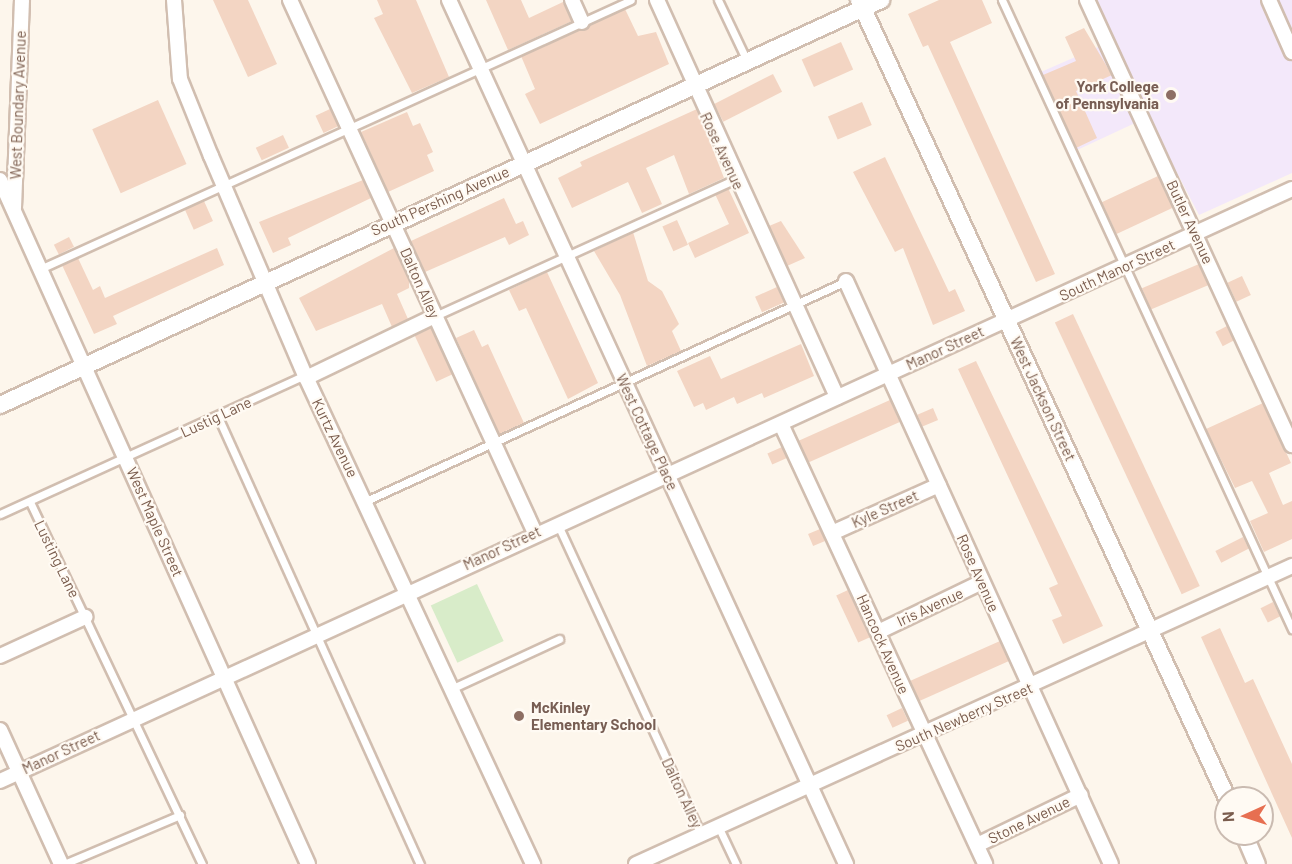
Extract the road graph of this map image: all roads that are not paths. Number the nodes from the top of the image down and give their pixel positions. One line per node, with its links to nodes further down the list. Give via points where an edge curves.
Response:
1 (22, 0): 25 (street, West Boundary Avenue)
2 (174, 0): 23 (street, Kurtz Avenue, via 180,79)
3 (290, 0): 19 (street, Dalton Alley)
4 (449, 0): 17 (street, West Cottage Place)
5 (572, 0): 14 (street)
6 (631, 0): 14 (lane)
7 (657, 0): 18 (street, Rose Avenue)
8 (718, 0): 16 (lane)
9 (881, 0): 13 (street, South Pershing Avenue)
10 (1002, 0): 29 (lane)
11 (1088, 0): 27 (street, Butler Avenue)
12 (1269, 0): 15 (street)
13 (861, 4): 16 (street, South Pershing Avenue); 35 (street, West Jackson Street)
14 (582, 22): 17 (lane)
15 (1292, 52)
16 (747, 61): 18 (street, South Pershing Avenue)
17 (482, 72): 19 (lane); 20 (street, West Cottage Place)
18 (693, 86): 20 (street, South Pershing Avenue); 21 (street, Rose Avenue)
19 (350, 130): 23 (lane); 26 (street, Dalton Alley)
20 (524, 163): 26 (street, South Pershing Avenue); 28 (street, West Cottage Place)
21 (735, 179): 28 (lane); 33 (street, Rose Avenue)
22 (0, 180): 25 (street, West Maple Street)
23 (223, 185): 30 (lane); 32 (street, Kurtz Avenue)
24 (1292, 189): 27 (street, South Manor Street)
25 (14, 210): 30 (street, West Maple Street)
26 (393, 221): 32 (street, South Pershing Avenue); 34 (street, Dalton Alley)
27 (1195, 233): 29 (street, South Manor Street); 45 (street, Butler Avenue)
28 (566, 257): 34 (lane); 39 (street, West Cottage Place)
29 (1125, 266): 35 (street, South Manor Street); 56 (lane)
30 (40, 269): 36 (street, West Maple Street)
31 (846, 281): 33 (lane); 37 (street, Rose Avenue)
32 (266, 282): 36 (street, South Pershing Avenue); 38 (street, Kurtz Avenue)
33 (793, 304): 39 (lane); 40 (street, Rose Avenue)
34 (435, 316): 38 (street, Lustig Lane); 44 (street, Dalton Alley)
35 (1006, 321): 37 (street, Manor Street); 61 (street, West Jackson Street)
36 (83, 364): 41 (street, South Pershing Avenue); 46 (street, West Maple Street)
37 (890, 374): 40 (street, Manor Street); 48 (street, Rose Avenue)
38 (306, 376): 42 (lane, Lustig Lane); 49 (street, Kurtz Avenue)
39 (624, 383): 44 (lane); 47 (street, West Cottage Place)
40 (837, 398): 43 (street, Manor Street)
41 (0, 405)
42 (218, 417): 46 (lane, Lustig Lane); 63 (lane)
43 (781, 424): 47 (street, Manor Street); 54 (street, Hancock Avenue)
44 (495, 444): 49 (lane); 53 (street, Dalton Alley)
45 (1292, 445)
46 (127, 459): 50 (lane, Lustig Lane); 66 (street, West Maple Street)
47 (667, 476): 52 (street, Manor Street); 74 (street, West Cottage Place)
48 (939, 484): 54 (street, Kyle Street); 57 (street, Rose Avenue)
49 (366, 501): 58 (street, Kurtz Avenue)
50 (30, 502): 51 (lane, Lustig Lane); 59 (lane, Lusting Lane)
51 (0, 514)
52 (557, 523): 53 (street, Manor Street); 79 (lane, Dalton Alley)
53 (535, 533): 58 (street, Manor Street)
54 (832, 533): 62 (street, Hancock Avenue)
55 (1292, 566): 56 (street, South Newberry Street)
56 (1268, 577): 60 (lane); 61 (street, South Newberry Street)
57 (982, 582): 62 (street, Iris Avenue); 67 (street, Rose Avenue)
58 (409, 591): 63 (street, Manor Street); 68 (street, Kurtz Avenue)
59 (85, 617): 65 (street, Lusting Lane); 69 (lane, Lusting Lane)
60 (1292, 629)
61 (1151, 631): 67 (street, South Newberry Street); 75 (street, West Jackson Street)
62 (878, 632): 71 (street, Hancock Avenue)
63 (314, 635): 66 (street, Manor Street); 85 (lane)
64 (560, 639): 68 (lane)
65 (0, 656)
66 (224, 678): 69 (street, Manor Street); 84 (street, West Maple Street)
67 (1031, 686): 71 (street, South Newberry Street); 76 (street, Rose Avenue)
68 (453, 688): 86 (street, Kurtz Avenue)
69 (135, 718): 72 (street, Manor Street); 77 (lane, Lusting Lane)
70 (0, 730): 72 (street)
71 (923, 735): 74 (street, South Newberry Street); 80 (street, Hancock Avenue)
72 (18, 771): 73 (street, Manor Street); 82 (street)
73 (0, 781)
74 (811, 786): 78 (street, South Newberry Street); 89 (street, West Cottage Place)
75 (1222, 786)
76 (1081, 795): 80 (street, Stone Avenue); 91 (street, Rose Avenue)
77 (180, 815): 82 (lane); 83 (lane, Lusting Lane)
78 (718, 826): 79 (street, South Newberry Street); 88 (lane, Dalton Alley)
79 (701, 834): 87 (street, South Newberry Street)
80 (977, 845): 90 (street, Hancock Avenue)
81 (1249, 846): 92 (street)
82 (62, 864)
83 (202, 864)
84 (308, 864)
85 (420, 864)
86 (533, 864)
87 (636, 864)
88 (736, 864)
89 (846, 864)
90 (986, 864)
91 (1111, 864)
92 (1257, 864)

